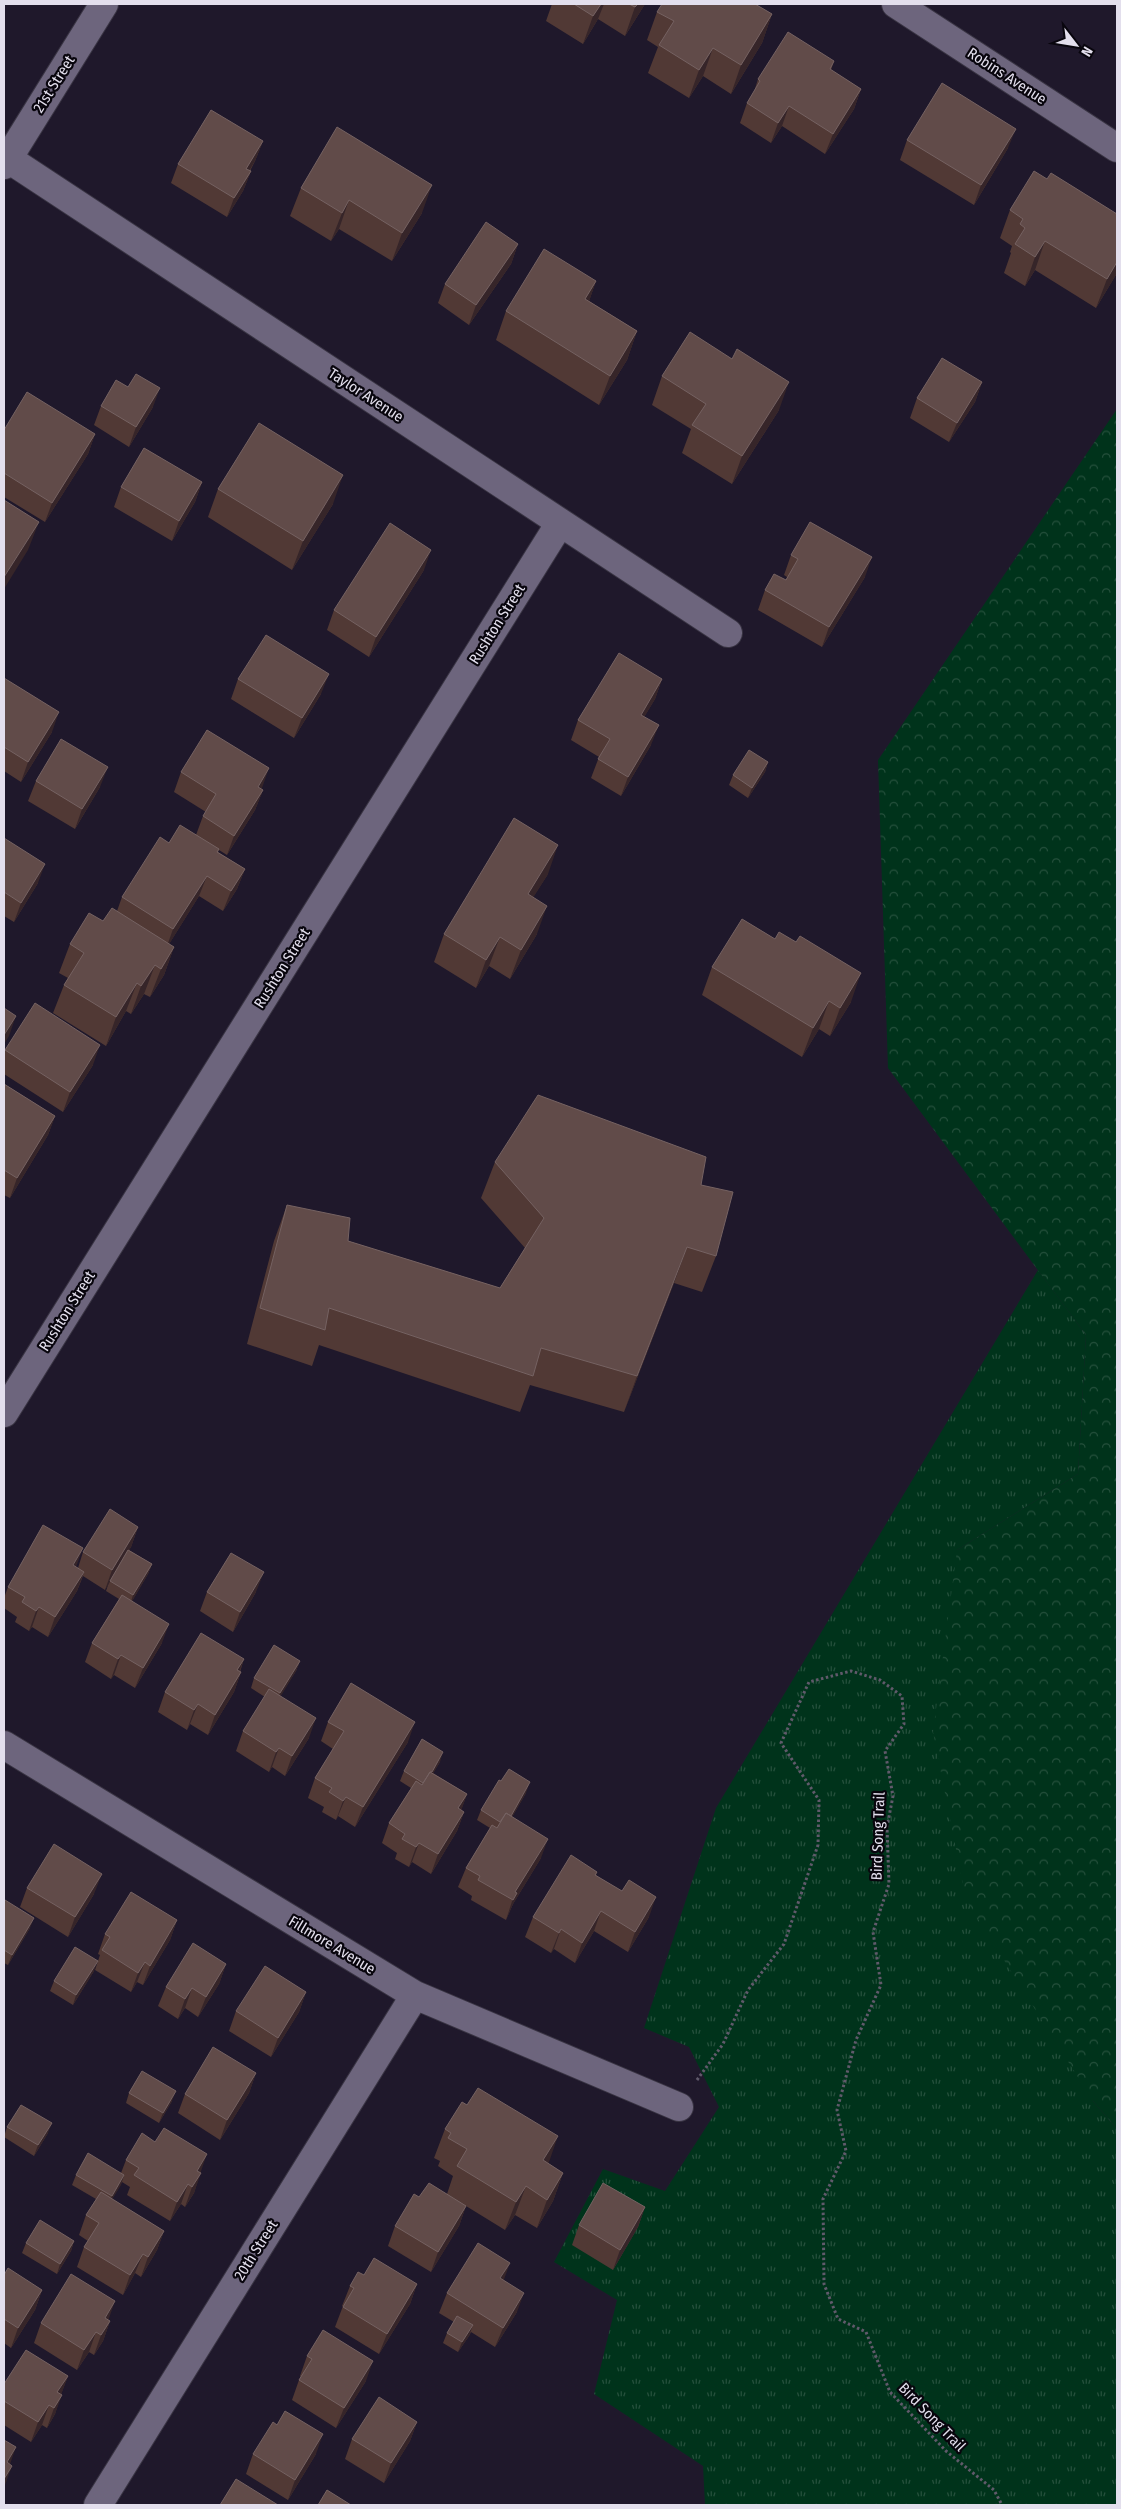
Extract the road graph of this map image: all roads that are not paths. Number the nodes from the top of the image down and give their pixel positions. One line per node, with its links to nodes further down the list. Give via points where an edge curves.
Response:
1 (104, 4): 4 (street, 21st Street)
2 (896, 4): 3 (street, Robins Avenue)
3 (1117, 148)
4 (5, 160): 5 (street, Taylor Avenue)
5 (560, 523): 6 (street, Taylor Avenue); 7 (street, Rushton Street)
6 (728, 633)
7 (4, 1413)
8 (4, 1745): 9 (street, Fillmore Avenue)
9 (415, 1995): 10 (street, Fillmore Avenue); 11 (street, 20th Street)
10 (678, 2107)
11 (98, 2505)

